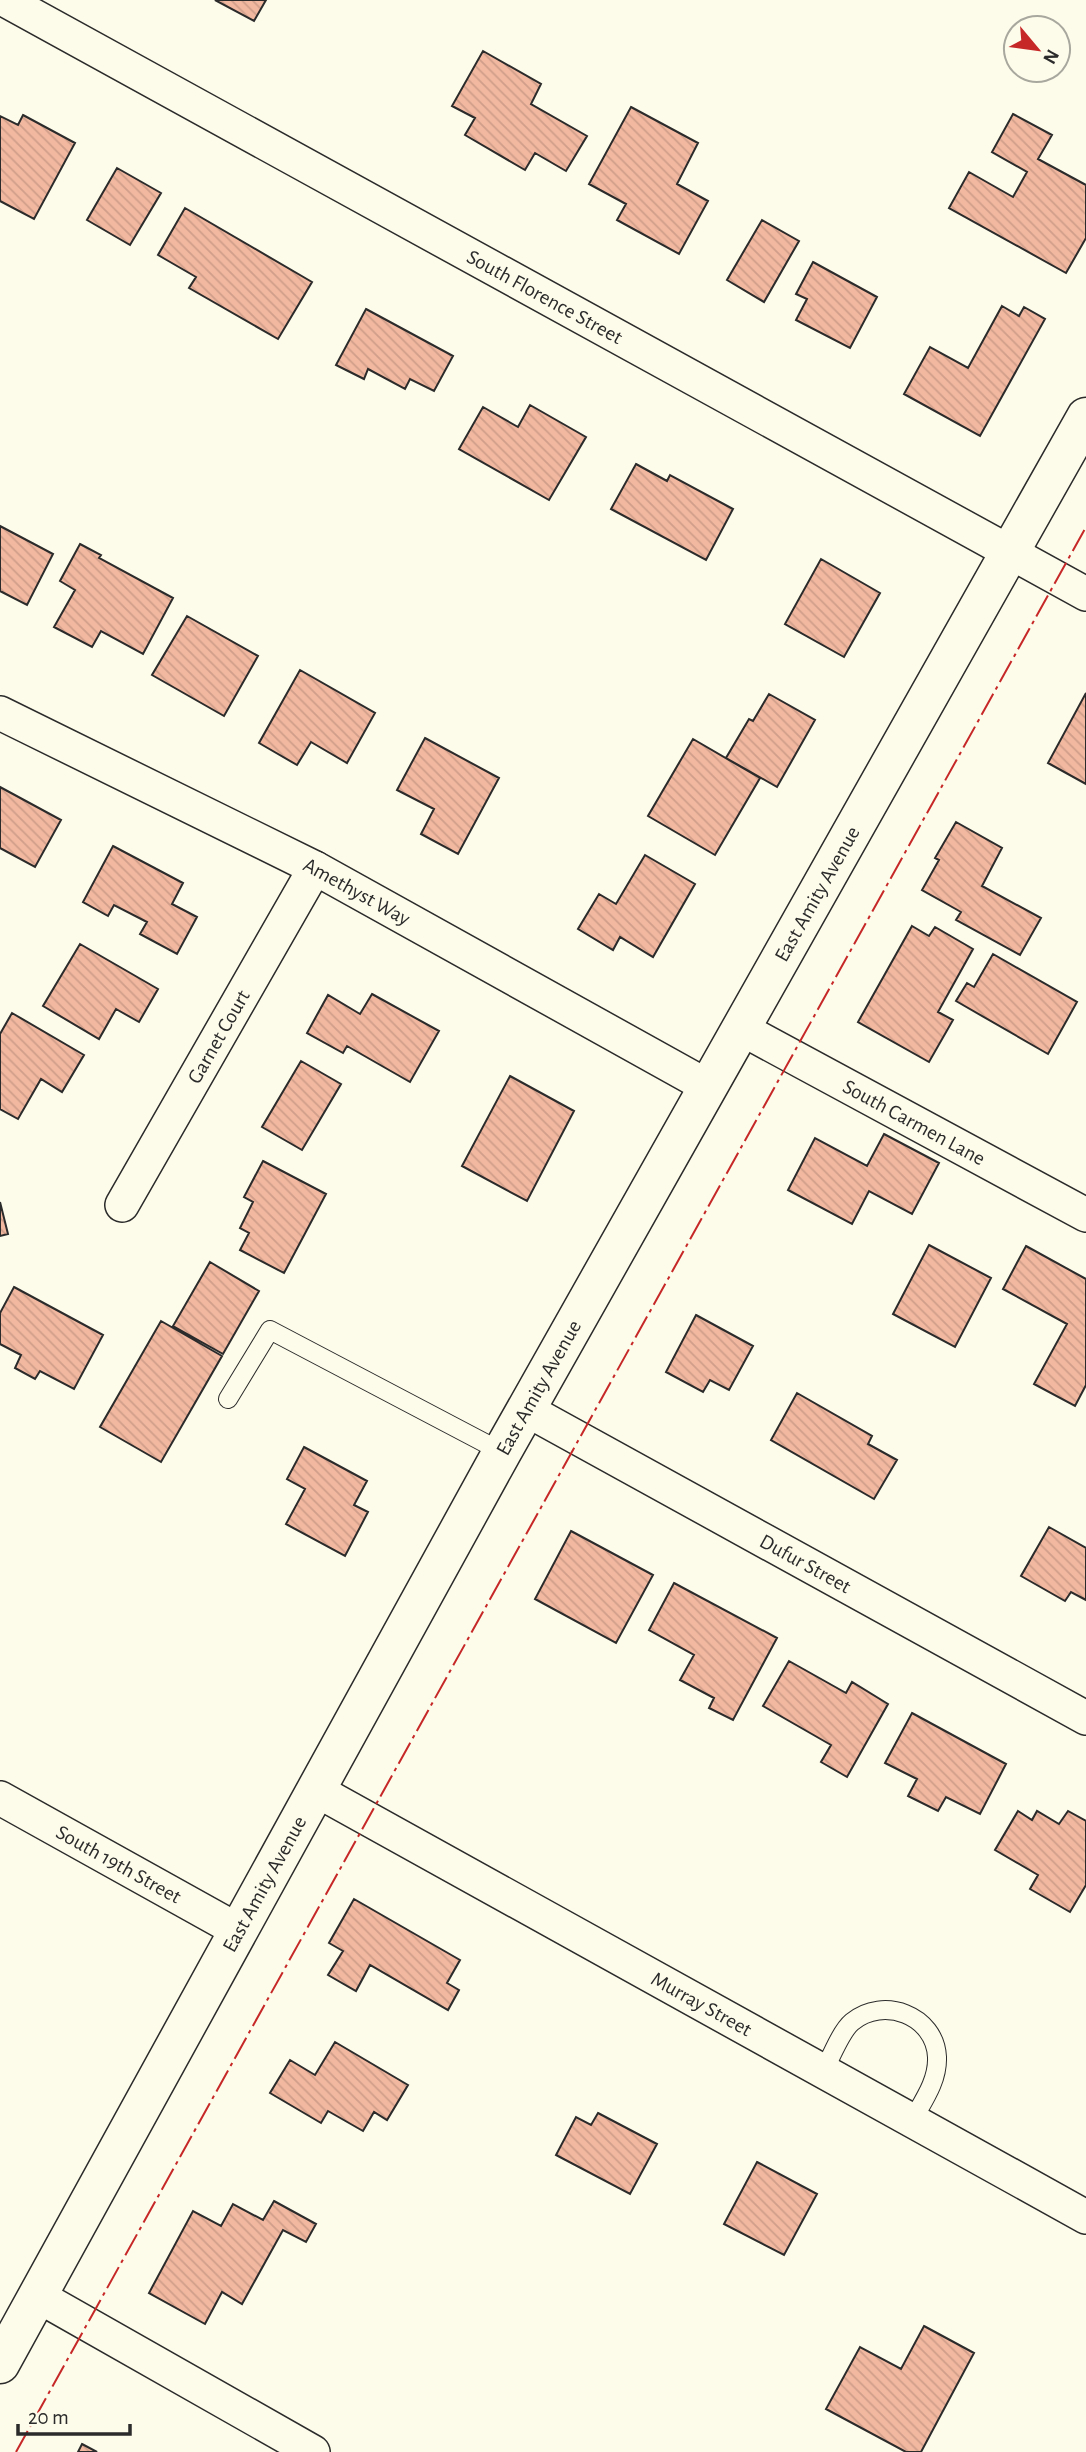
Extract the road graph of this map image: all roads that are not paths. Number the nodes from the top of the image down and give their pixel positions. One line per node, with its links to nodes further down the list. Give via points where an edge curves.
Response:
1 (5, 0): 3 (street, South Florence Street)
2 (1086, 417): 3 (main road, East Amity Avenue)
3 (1010, 551): 4 (street, South Florence Street); 7 (main road, East Amity Avenue)
4 (1086, 594)
5 (0, 713): 6 (street, Amethyst Way)
6 (315, 868): 8 (street, Amethyst Way); 9 (street, Garnet Court)
7 (740, 1028): 8 (main road, East Amity Avenue); 10 (street, South Carmen Lane)
8 (707, 1086): 12 (main road, East Amity Avenue)
9 (122, 1205)
10 (1086, 1216)
11 (228, 1399): 13 (lane, via 270,1330)
12 (527, 1410): 13 (main road, East Amity Avenue); 14 (street, Dufur Street)
13 (502, 1452): 15 (main road, East Amity Avenue)
14 (1086, 1718)
15 (316, 1790): 17 (main road, East Amity Avenue); 18 (street, Murray Street)
16 (0, 1798): 17 (street, South 19th Street)
17 (239, 1931): 21 (main road, East Amity Avenue)
18 (823, 2073): 19 (street, Murray Street); 19 (lane, via 850,2024 864,2014 895,2010 911,2016 933,2039 937,2055 931,2087)
19 (912, 2121): 20 (street, Murray Street)
20 (1086, 2217)
21 (38, 2297): 22 (main road, East Amity Avenue); 23 (street)
22 (0, 2364)
23 (313, 2452)

